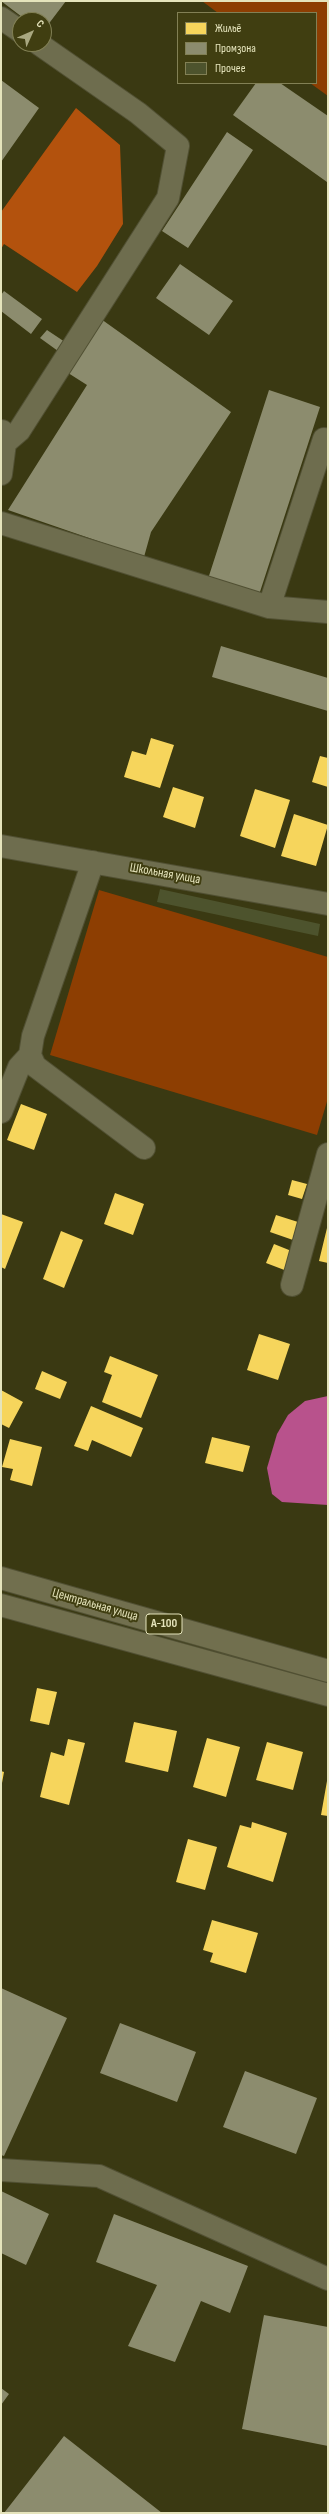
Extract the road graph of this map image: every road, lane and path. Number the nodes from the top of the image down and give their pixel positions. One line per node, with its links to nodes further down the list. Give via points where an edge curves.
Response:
1 (1, 18): 2 (street)
2 (12, 26)
3 (50, 52): 4 (street, via 138,113 178,146 168,198 19,431)
4 (3, 436): 6 (street)
5 (328, 440): 8 (street, via 324,439)
6 (1, 474)
7 (1, 523): 8 (street)
8 (269, 607): 9 (street)
9 (328, 612)
10 (1, 846): 11 (street, Школьная улица)
11 (93, 862): 12 (street, Школьная улица); 13 (street, via 33,1036)
12 (328, 904)
13 (30, 1055): 14 (street, via 19,1067); 15 (street, via 35,1066)
14 (1, 1112)
15 (144, 1148)
16 (328, 1154): 17 (street)
17 (292, 1285)
18 (1, 1578): 20 (main road, Центральная улица / А-100)
19 (1, 1605): 21 (main road, Центральная улица / А-100)
20 (328, 1671)
21 (328, 1695)
22 (1, 2170): 23 (street, via 99,2176)
23 (328, 2279)

